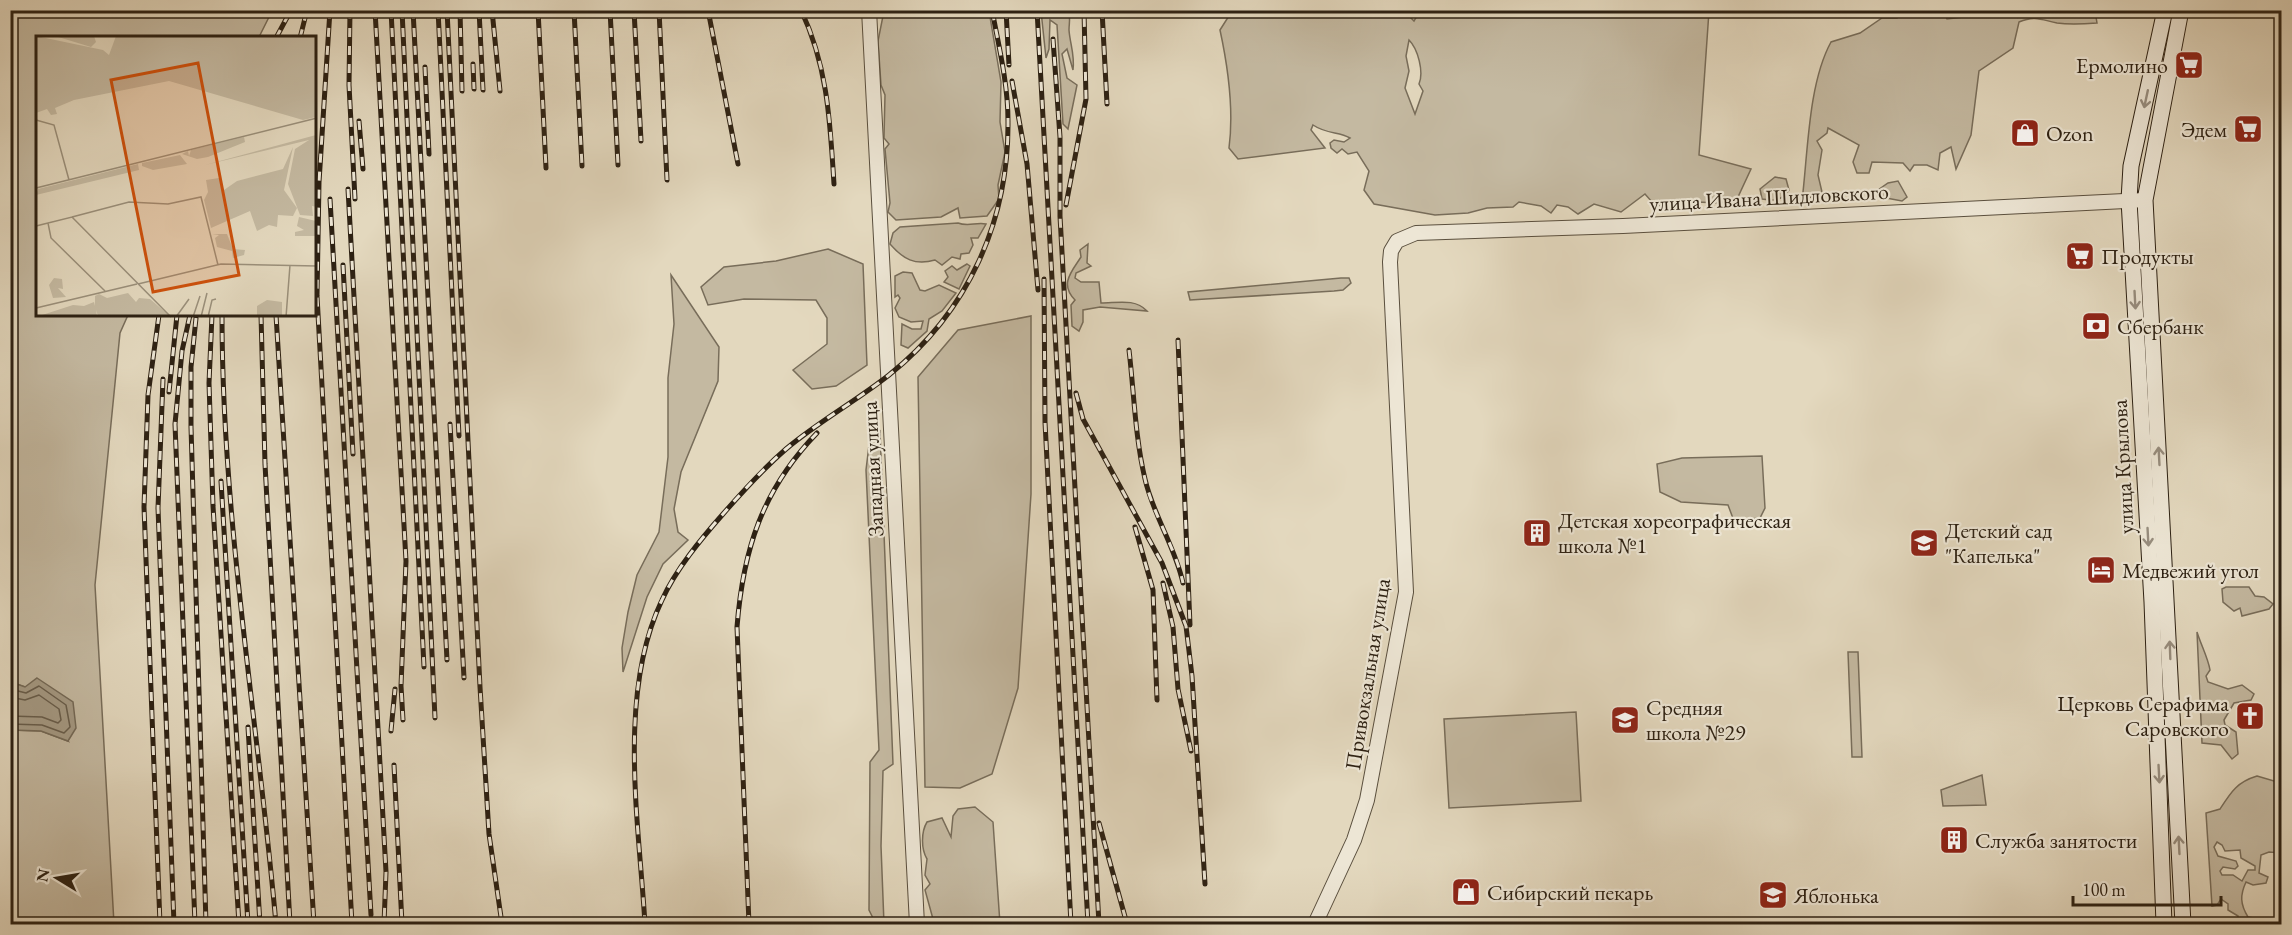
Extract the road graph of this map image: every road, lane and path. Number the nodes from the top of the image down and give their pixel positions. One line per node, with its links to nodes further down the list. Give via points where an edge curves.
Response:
1 (869, 10): 7 (street, Западная улица)
2 (2165, 10): 4 (main road, улица Крылова, one-way to 4, via 2131,166)
3 (2181, 10): 5 (main road, улица Крылова)
4 (2129, 200): 5 (street, улица Ивана Шидловского); 6 (street, улица Ивана Шидловского, via 1416,233); 9 (main road, улица Крылова, one-way to 9, via 2152,602)
5 (2145, 200): 10 (main road, улица Крылова, one-way to 5)
6 (1397, 241): 8 (street, Привокзальная улица, via 1390,262 1406,592 1368,800)
7 (917, 924)
8 (1315, 924)
9 (2164, 924)
10 (2183, 924)

